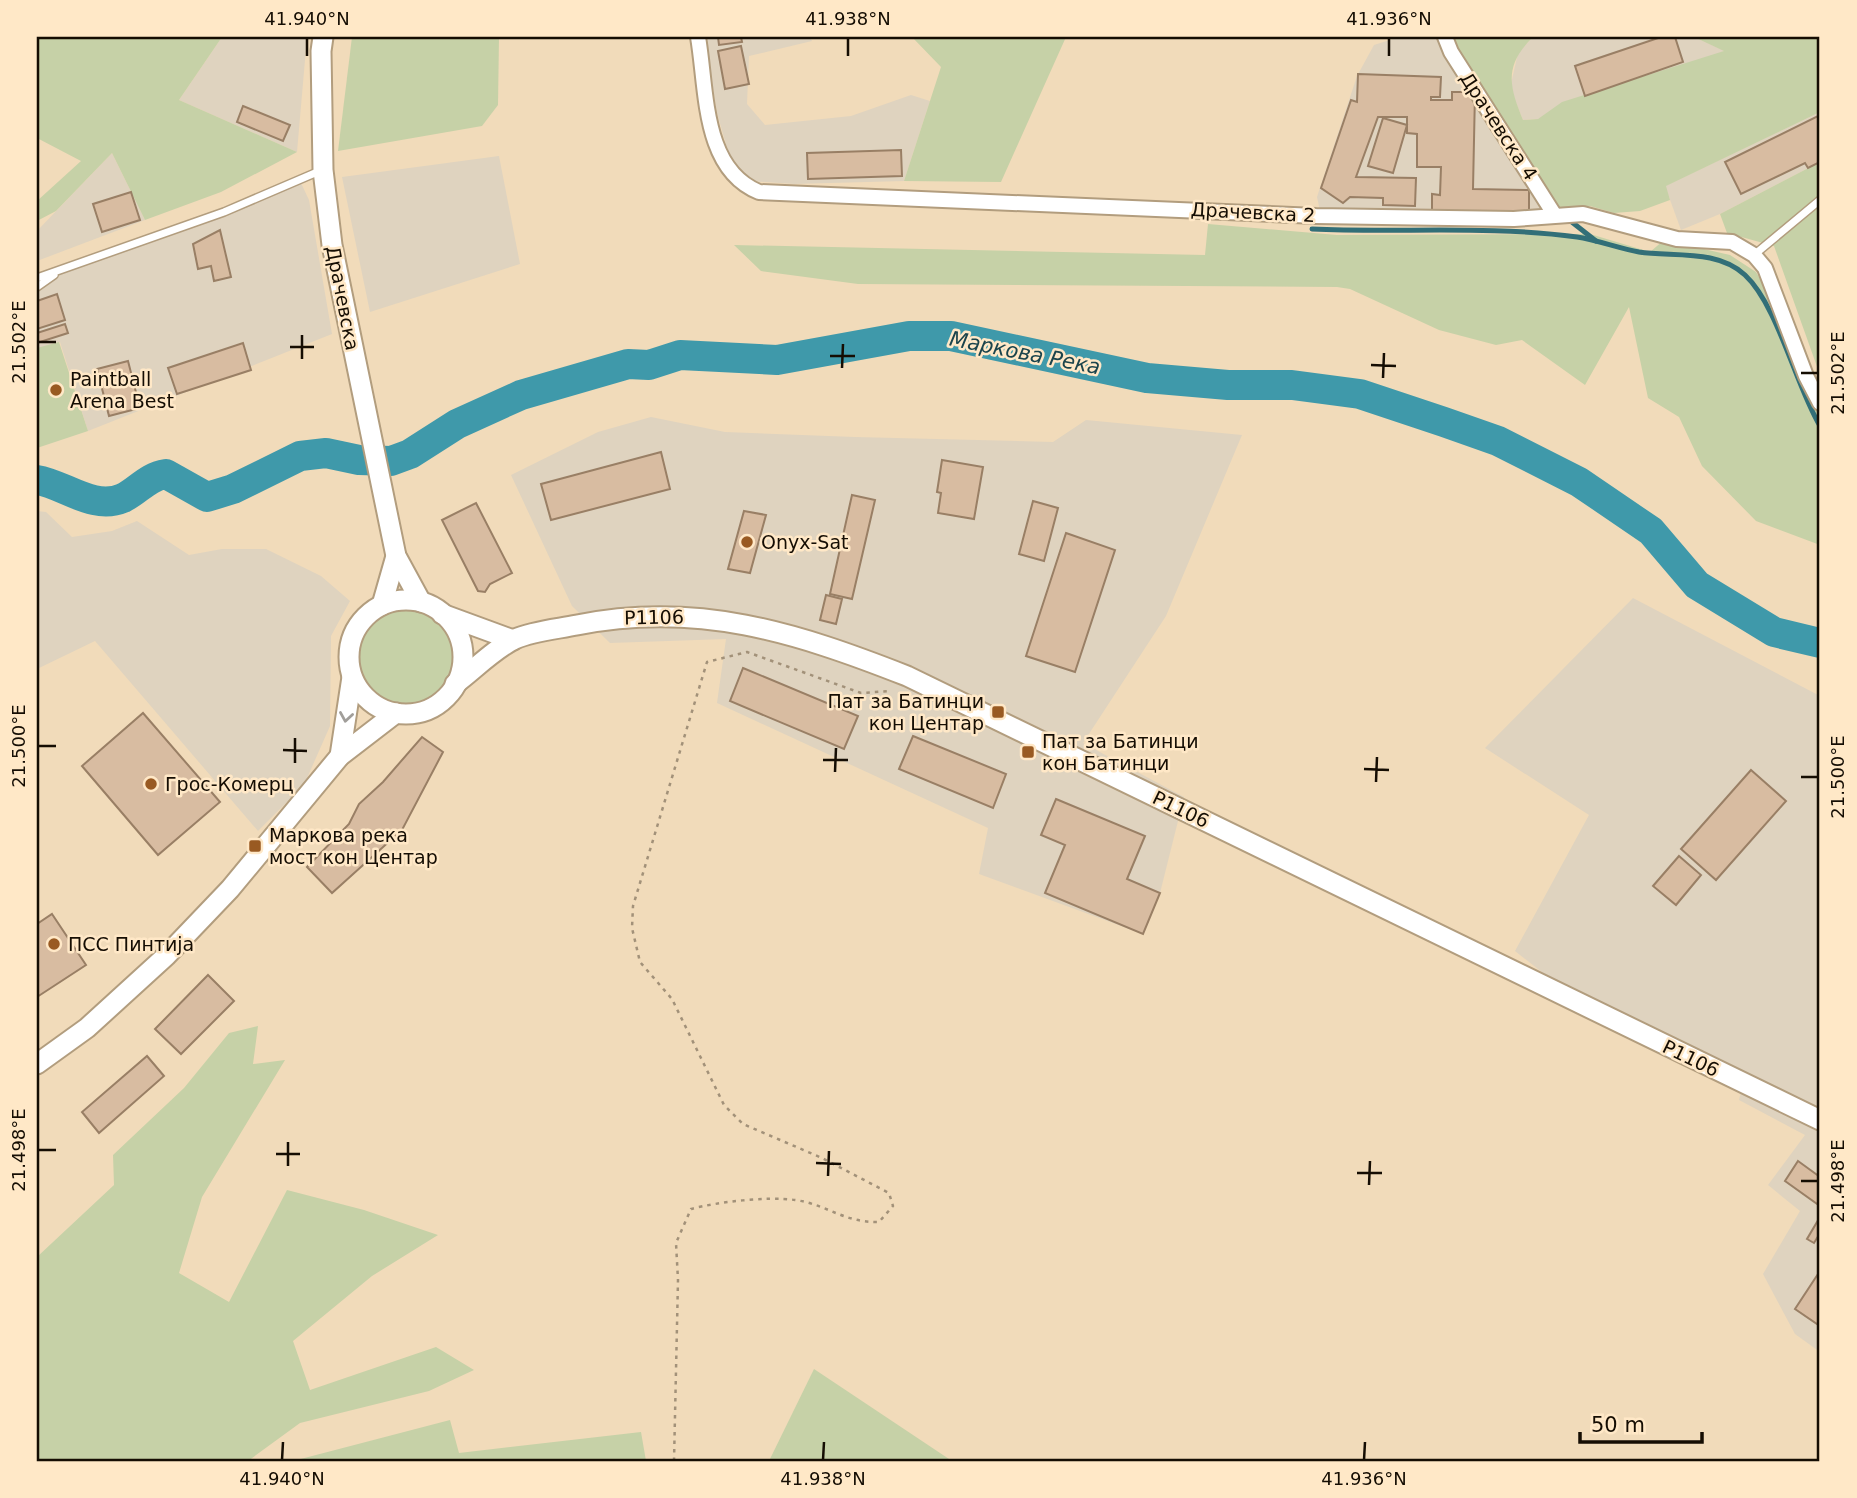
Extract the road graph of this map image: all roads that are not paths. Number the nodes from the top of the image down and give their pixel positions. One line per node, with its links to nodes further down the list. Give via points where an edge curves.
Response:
1 (323, 37): 4 (main road, Драчевска)
2 (698, 37): 6 (street, Драчевска 2, via 721,160 733,178 759,192 1316,216 1514,219)
3 (1445, 37): 6 (street, Драчевска 4)
4 (323, 170): 8 (lane, via 224,212); 12 (main road, Драчевска, via 331,245)
5 (1820, 200): 7 (lane)
6 (1554, 214): 7 (street, Драчевска 2, via 1600,217 1677,239 1732,242)
7 (1754, 255): 11 (street, via 1765,268)
8 (63, 268): 9 (lane); 10 (lane)
9 (37, 278)
10 (37, 288)
11 (1820, 403)
12 (396, 556): 13 (main road, Драчевска); 14 (main road, Драчевска)
13 (421, 602): 14 (main road, via 401,600); 15 (main road)
14 (382, 605): 17 (main road, via 353,635 349,649)
15 (442, 614): 16 (main road); 18 (main road, via 456,631 462,652)
16 (513, 640): 18 (main road); 22 (main road, P1106, via 618,617 692,616 790,634 906,676)
17 (352, 677): 19 (main road, via 365,697); 20 (main road, one-way to 20)
18 (455, 684): 19 (main road, via 430,708)
19 (396, 713): 20 (main road)
20 (340, 756): 21 (main road, via 230,889 166,956 88,1028)
21 (37, 1064)
22 (1820, 1120)

